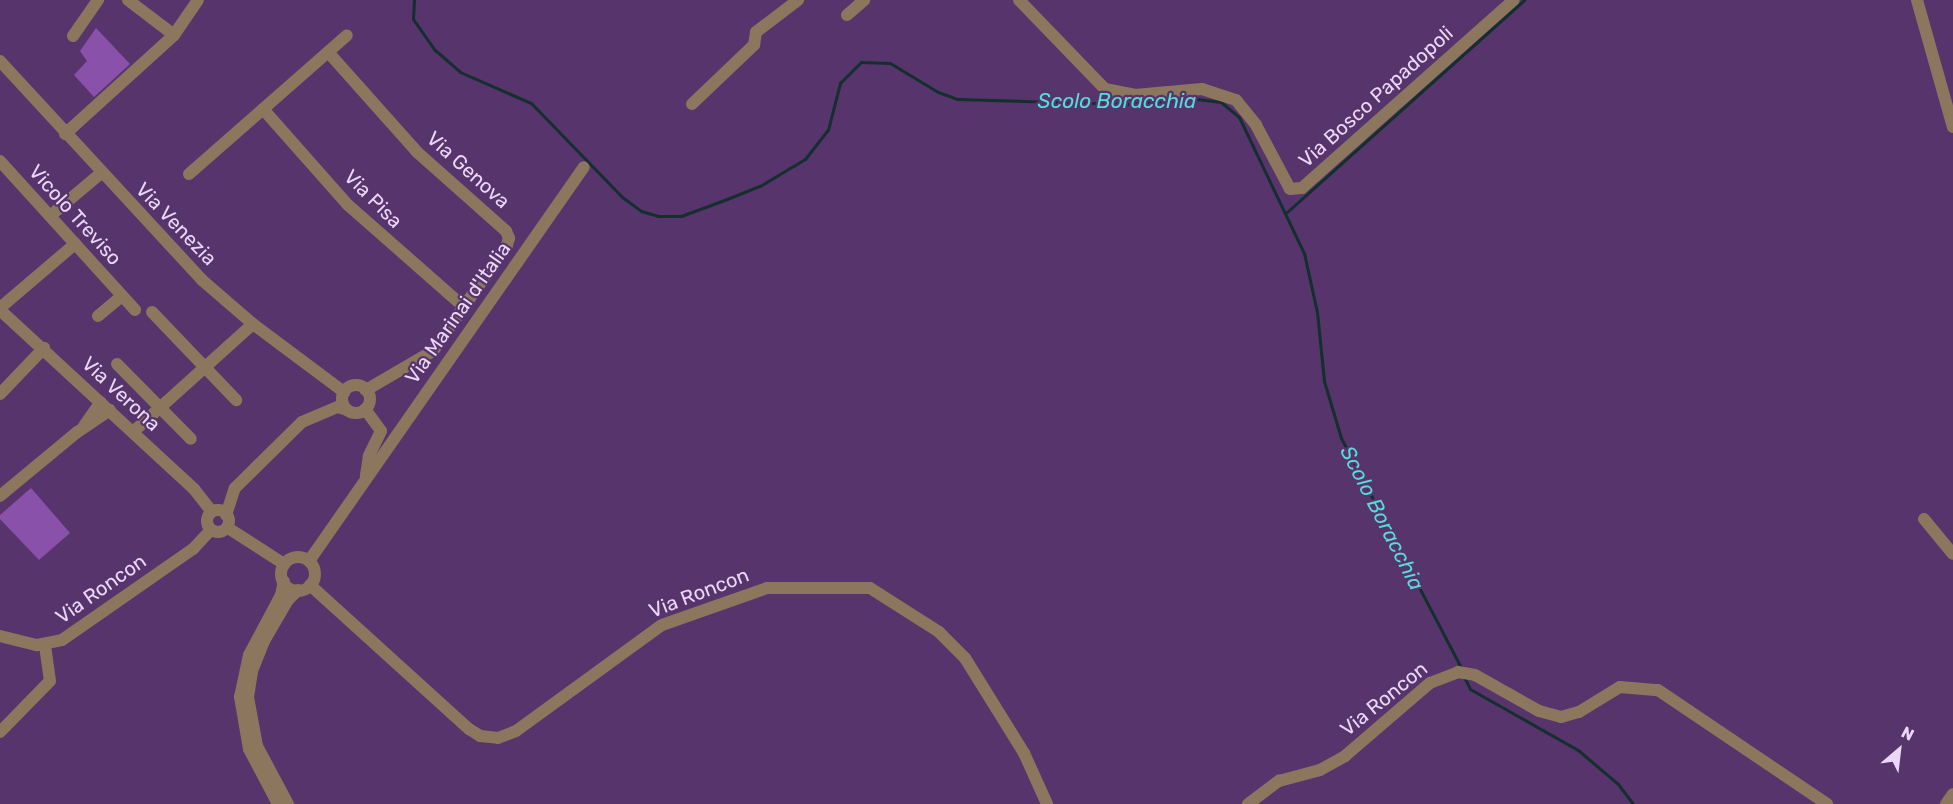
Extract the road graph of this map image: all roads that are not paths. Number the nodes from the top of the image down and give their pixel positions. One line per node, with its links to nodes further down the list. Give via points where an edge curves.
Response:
1 (98, 0): 12 (street)
2 (128, 0): 10 (street)
3 (198, 0): 10 (street)
4 (798, 0): 15 (street, via 756,32 754,45)
5 (864, 0): 9 (street)
6 (1019, 0): 7 (street, Via Bosco Papadopoli, via 1105,89 1135,95 1202,89 1236,100 1256,125 1290,189 1302,188)
7 (1514, 0)
8 (1917, 0): 17 (street)
9 (847, 15)
10 (174, 34): 18 (street)
11 (347, 35): 13 (street)
12 (73, 36)
13 (328, 52): 16 (street); 26 (street, Via Genova, via 417,152 506,231 507,246)
14 (0, 61): 18 (street, Via Venezia)
15 (692, 104)
16 (263, 109): 22 (street); 26 (street, Via Pisa, via 353,210)
17 (1953, 128)
18 (65, 134): 21 (street, Via Venezia)
19 (0, 161): 23 (street, Vicolo Treviso)
20 (584, 167): 45 (street, Via Marinai d'Italia)
21 (101, 173): 23 (street); 31 (street, Via Venezia, via 181,259)
22 (189, 174)
23 (50, 216): 24 (street, Vicolo Treviso)
24 (75, 244): 25 (street, Vicolo Treviso); 27 (street)
25 (122, 296): 28 (street, Vicolo Treviso); 30 (street, Vicolo Treviso)
26 (464, 307): 35 (street, Via Genova, via 433,351)
27 (0, 309): 32 (street, Via Verona)
28 (135, 310)
29 (153, 312): 34 (street)
30 (98, 316)
31 (253, 324): 34 (street); 36 (street, Via Venezia)
32 (44, 348): 37 (street); 39 (street, Via Verona)
33 (117, 364): 40 (street)
34 (205, 367): 38 (street); 40 (street)
35 (366, 390): 36 (street, via 355,385); 41 (street, via 370,398)
36 (344, 392): 42 (street, via 342,399)
37 (0, 394)
38 (236, 400)
39 (105, 406): 43 (street, Via Verona); 46 (street)
40 (160, 408): 43 (street); 44 (street)
41 (365, 409): 42 (street, via 354,413); 45 (street, Via Marinai d'Italia, via 381,431 369,456)
42 (347, 410): 48 (street, via 338,407 302,422 235,488)
43 (133, 432): 47 (street, Via Verona, via 194,489)
44 (191, 439)
45 (364, 482): 53 (street, Via Marinai d'Italia)
46 (0, 496)
47 (211, 511): 48 (street); 51 (street, via 206,522)
48 (226, 515): 50 (street)
49 (1924, 519): 52 (street)
50 (228, 528): 51 (street, via 219,534); 54 (street)
51 (212, 530): 58 (street, Via Roncon, via 193,549 99,617)
52 (1953, 554)
53 (309, 561): 54 (street, via 296,557); 56 (street, via 315,571)
54 (284, 564): 55 (street)
55 (284, 581): 56 (street, Via Roncon); 61 (street, via 281,596 249,655 240,697 249,749)
56 (304, 588): 62 (street, via 264,641 252,671 248,697 257,746); 63 (street, Via Roncon, via 469,729 480,736 498,738 521,728 662,625 760,589 843,585 870,588 932,626 965,658 1024,753)
57 (0, 636): 58 (street, Via Roncon)
58 (45, 646): 59 (street, via 50,681)
59 (0, 732)
60 (1953, 794): 66 (street)
61 (278, 804)
62 (288, 804)
63 (1047, 804)
64 (1248, 804): 65 (street, Via Roncon, via 1279,781 1320,770 1345,756 1430,683 1463,672 1539,711 1561,717 1579,712 1620,687 1658,690)
65 (1827, 804)
66 (1946, 804)

